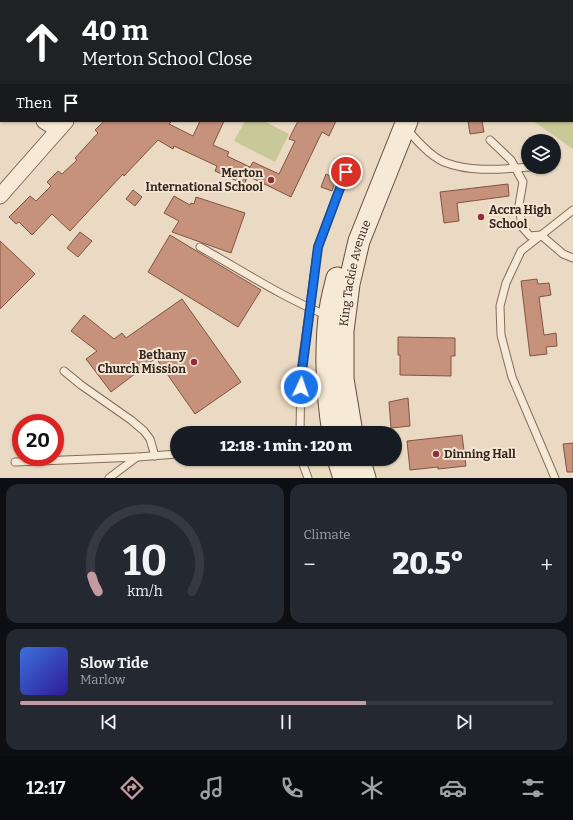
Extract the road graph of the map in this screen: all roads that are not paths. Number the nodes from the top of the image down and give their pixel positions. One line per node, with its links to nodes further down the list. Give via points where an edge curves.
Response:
1 (48, 122): 3 (street)
2 (401, 123): 5 (lane, via 424,148 444,162 478,170); 14 (main road, King Tackie Avenue, via 353,218 340,262); 18 (main road, King Tackie Avenue, via 359,241 349,284 343,331 343,379)
3 (62, 125): 8 (street)
4 (490, 140): 5 (lane)
5 (517, 168): 6 (lane); 10 (lane, via 524,182 519,205 522,227 530,236)
6 (521, 168)
7 (346, 172): 13 (lane, via 318,247)
8 (0, 196)
9 (573, 210): 10 (lane)
10 (541, 235): 12 (lane, via 562,254); 30 (lane, via 521,251 506,283 500,306 500,335 512,377)
11 (200, 247): 13 (lane)
12 (573, 258)
13 (310, 308): 14 (lane); 16 (lane, via 302,371)
14 (329, 316): 17 (main road, King Tackie Avenue, via 327,365)
15 (64, 371): 20 (lane, via 144,431 150,439)
16 (300, 426)
17 (332, 426)
18 (351, 426)
19 (170, 455): 20 (lane)
20 (154, 456): 21 (lane)
21 (138, 457): 22 (lane); 26 (lane)
22 (64, 460)
23 (304, 466): 27 (lane)
24 (340, 466): 28 (main road)
25 (361, 466): 29 (main road)
26 (109, 478)
27 (308, 478)
28 (344, 478)
29 (365, 478)
30 (555, 478)

